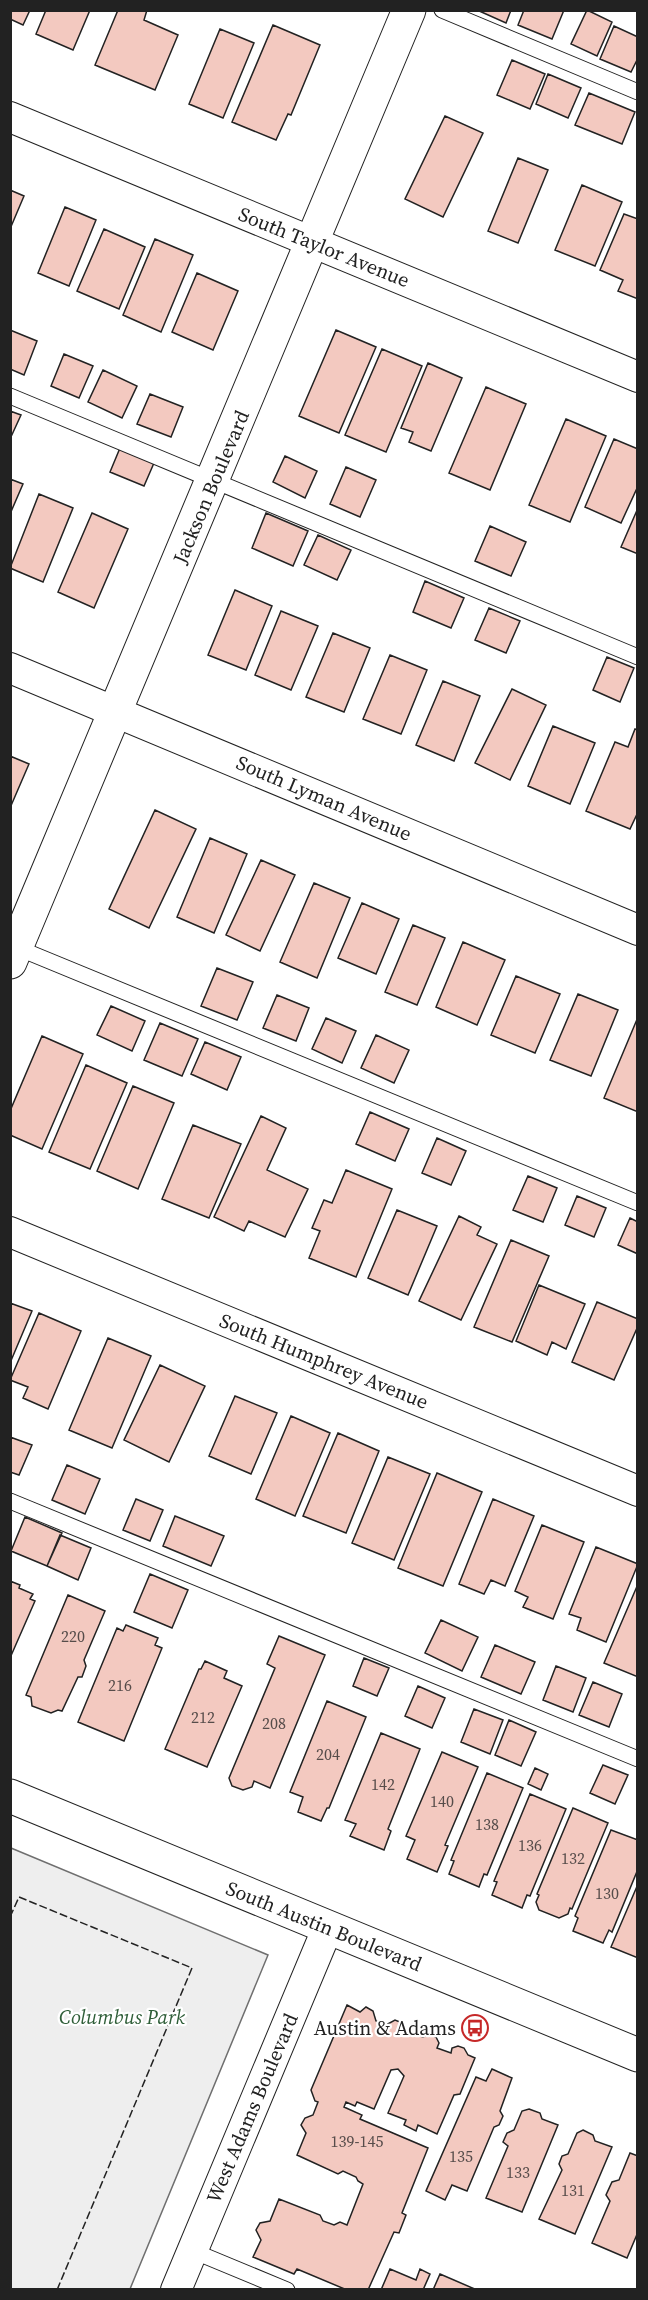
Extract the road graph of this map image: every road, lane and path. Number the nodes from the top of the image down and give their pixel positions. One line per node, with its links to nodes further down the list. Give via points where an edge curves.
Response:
1 (410, 10): 5 (street, Jackson Boulevard)
2 (442, 10): 3 (lane)
3 (638, 92)
4 (10, 117): 5 (street, South Taylor Avenue)
5 (313, 243): 6 (street, South Taylor Avenue); 8 (street, Jackson Boulevard)
6 (638, 377)
7 (10, 396): 8 (lane)
8 (214, 480): 9 (lane); 11 (street, Jackson Boulevard)
9 (638, 657)
10 (10, 668): 11 (street, South Lyman Avenue)
11 (117, 711): 12 (street, South Lyman Avenue); 13 (street, Jackson Boulevard)
12 (638, 930)
13 (13, 951): 14 (lane)
14 (638, 1203)
15 (10, 1232): 16 (street, South Humphrey Avenue)
16 (638, 1491)
17 (10, 1501): 18 (lane)
18 (638, 1759)
19 (10, 1796): 20 (street, South Austin Boulevard)
20 (328, 1927): 21 (street, South Austin Boulevard); 22 (street, West Adams Boulevard)
21 (638, 2055)
22 (193, 2251): 23 (street, West Adams Boulevard); 24 (lane)
23 (176, 2289)
24 (287, 2289)

